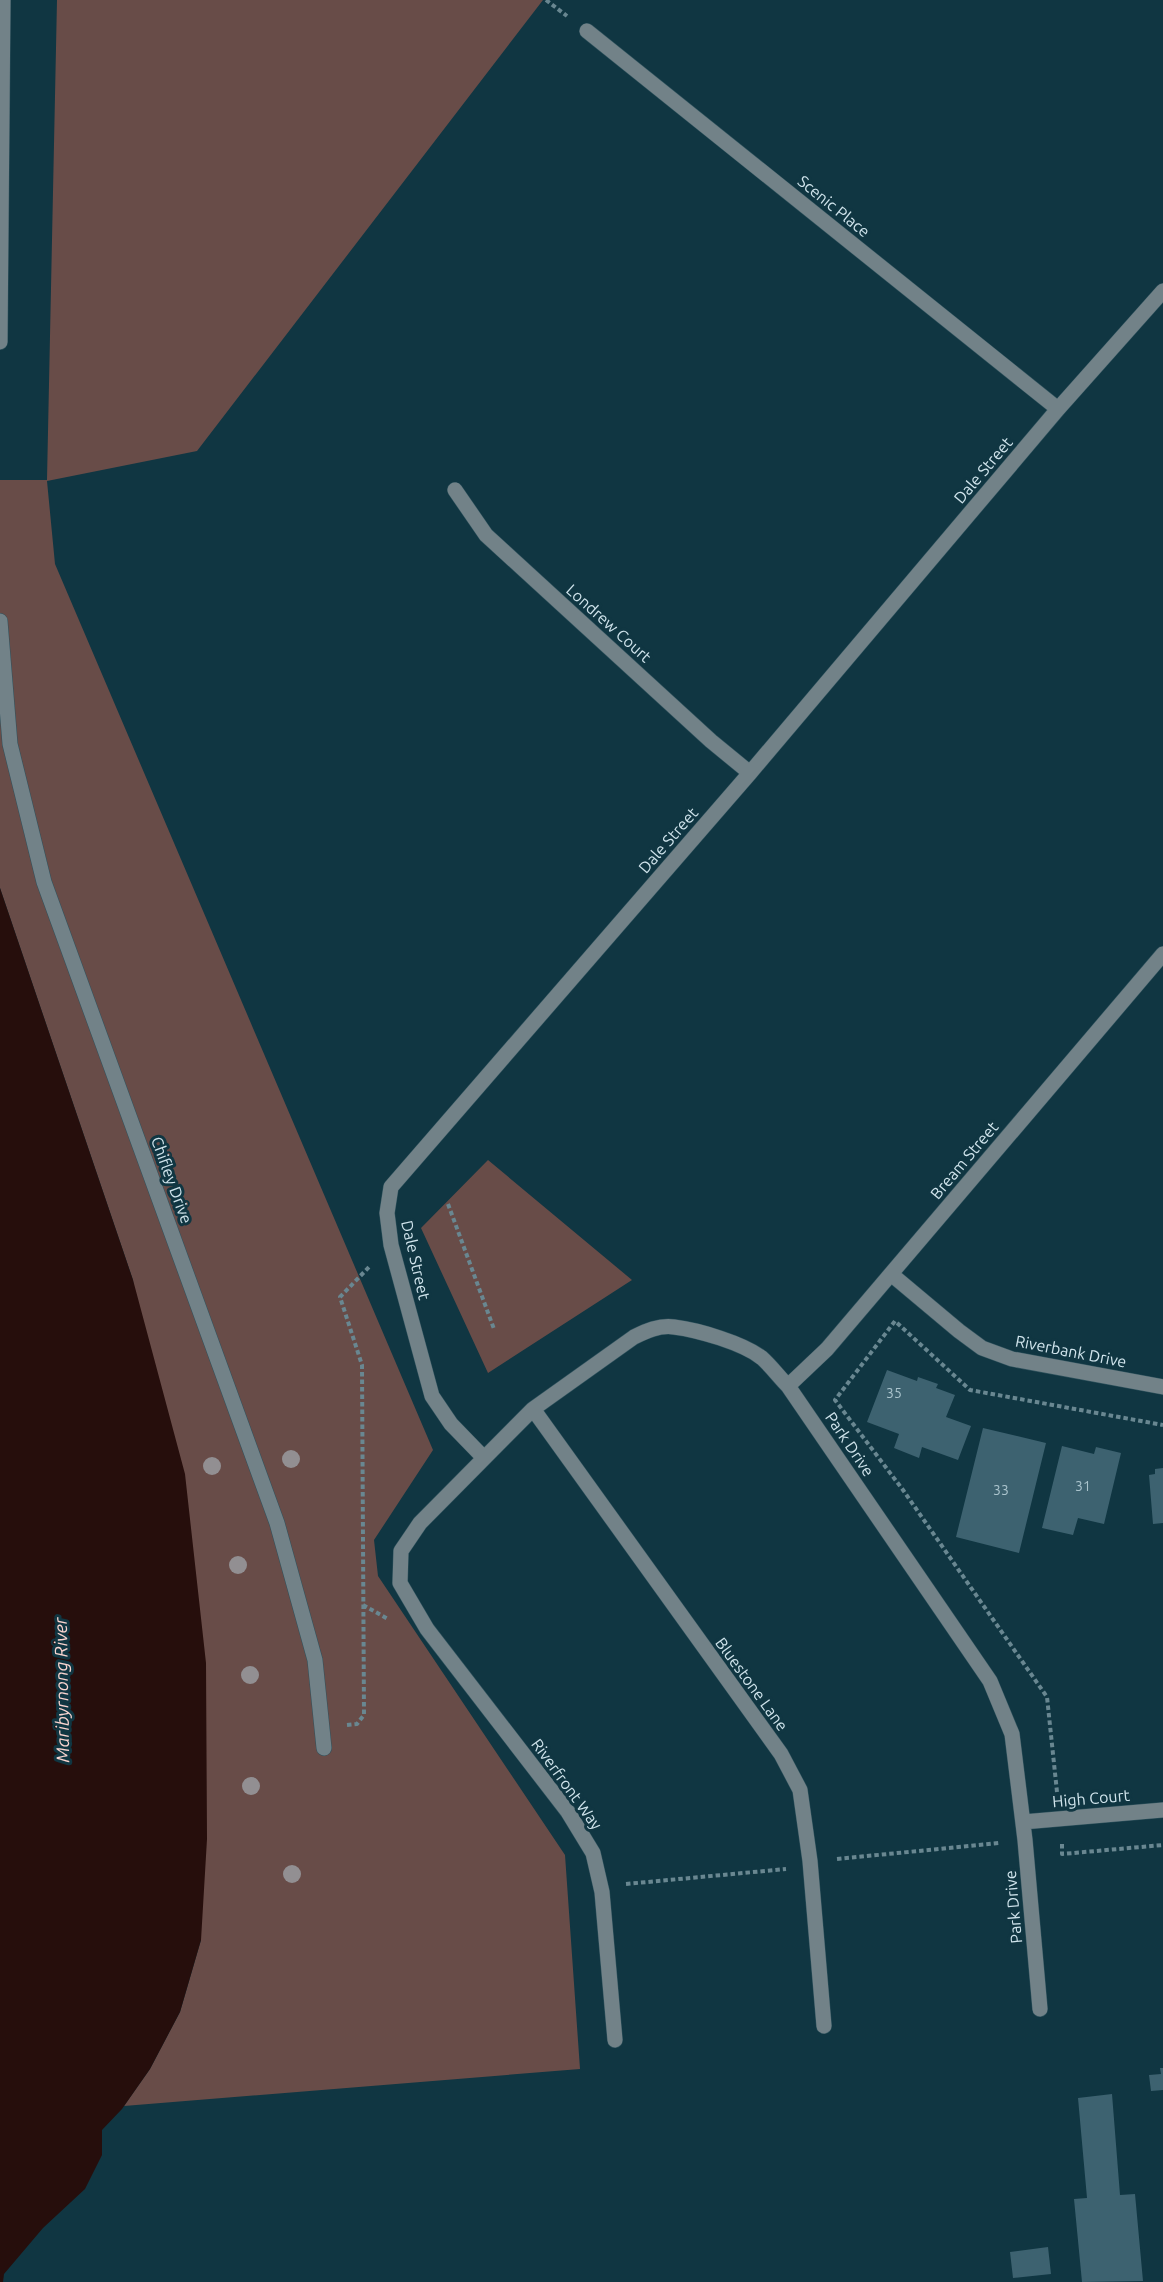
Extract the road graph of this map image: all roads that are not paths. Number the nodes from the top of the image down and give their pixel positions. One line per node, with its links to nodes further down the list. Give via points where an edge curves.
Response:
1 (3, 0): 4 (street)
2 (587, 31): 5 (street, Scenic Place)
3 (1163, 291): 5 (street, Dale Street)
4 (0, 342)
5 (1058, 409): 8 (street, Dale Street)
6 (455, 489): 8 (street, Londrew Court, via 486,535)
7 (0, 621): 16 (street, Chifley Drive, via 10,744 44,882 277,1523 315,1660)
8 (750, 773): 14 (street, Dale Street, via 391,1187 387,1214 391,1245 432,1396 451,1424)
9 (1163, 954): 10 (street, Bream Street)
10 (891, 1274): 11 (street, Bream Street, via 826,1350); 12 (street, Riverbank Drive, via 982,1348 1012,1359)
11 (788, 1386): 13 (street, Park Drive, via 747,1348 673,1327 649,1329); 18 (street, Park Drive, via 990,1681 1012,1734)
12 (1163, 1387)
13 (533, 1408): 14 (street, Park Drive); 20 (street, Bluestone Lane, via 781,1754 800,1790)
14 (484, 1458): 15 (street, Park Drive, via 420,1523 400,1551)
15 (400, 1583): 21 (street, Riverfront Way, via 428,1629 568,1812 593,1852 602,1892)
16 (324, 1748)
17 (1163, 1810): 18 (street, High Court)
18 (1023, 1822): 19 (street, Park Drive)
19 (1040, 2009)
20 (824, 2026)
21 (615, 2040)

